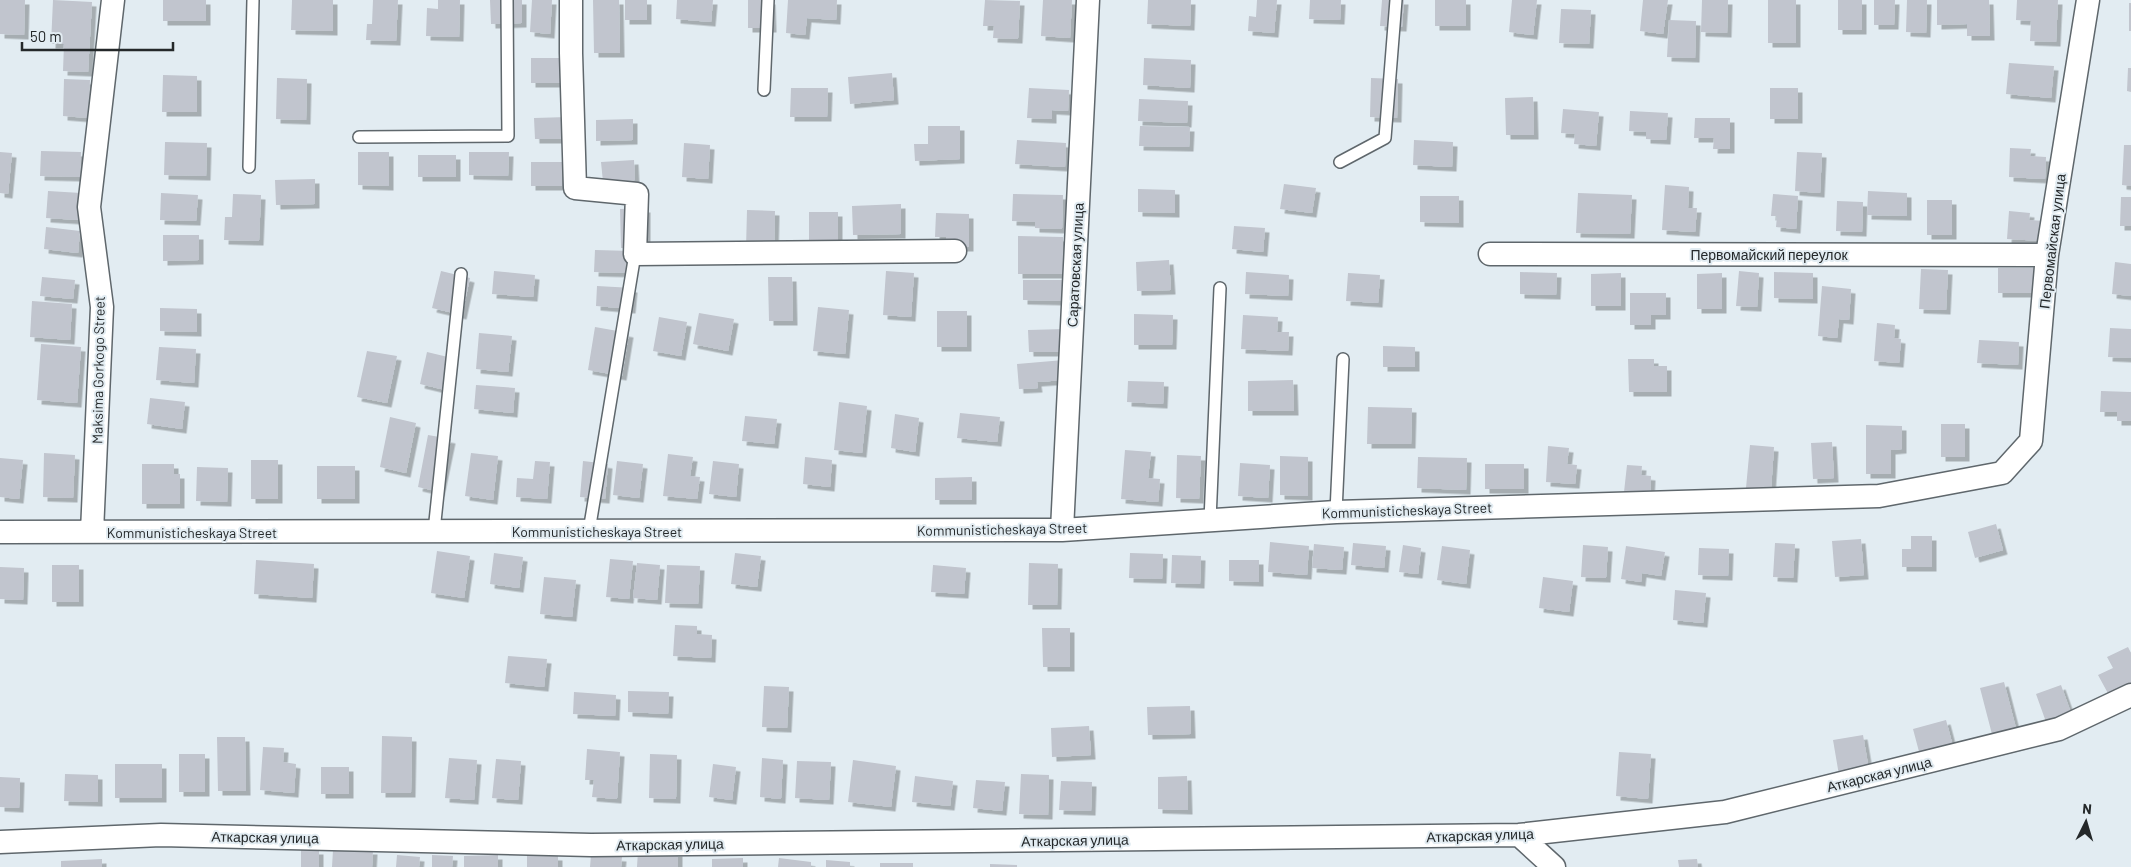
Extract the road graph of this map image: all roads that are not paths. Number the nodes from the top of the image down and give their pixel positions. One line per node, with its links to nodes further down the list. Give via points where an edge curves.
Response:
1 (113, 0): 27 (street, Maksima Gorkogo Street, via 89,207 102,307)
2 (253, 0): 12 (lane)
3 (508, 0): 10 (lane, via 508,136)
4 (571, 0): 14 (street, via 576,188 637,194)
5 (768, 0): 9 (lane)
6 (1088, 0): 23 (street, Саратовская улица)
7 (1396, 0): 11 (lane, via 1385,138)
8 (2088, 0): 16 (street, Первомайская улица)
9 (764, 90)
10 (359, 136)
11 (1340, 162)
12 (249, 167)
13 (955, 251): 14 (street)
14 (635, 254): 25 (lane)
15 (1490, 254): 16 (street, Первомайский переулок)
16 (2047, 255): 20 (street, Первомайская улица, via 2031,440)
17 (461, 274): 24 (lane)
18 (1220, 288): 22 (lane)
19 (1342, 359): 21 (lane)
20 (2002, 473): 21 (street, Kommunisticheskaya Street, via 1879,496)
21 (1336, 512): 22 (street, Kommunisticheskaya Street)
22 (1210, 520): 23 (street, Kommunisticheskaya Street)
23 (1062, 530): 25 (street, Kommunisticheskaya Street)
24 (434, 531): 25 (street, Kommunisticheskaya Street); 27 (street, Kommunisticheskaya Street)
25 (589, 531)
26 (0, 532): 27 (street, Kommunisticheskaya Street)
27 (92, 532)
28 (2131, 695): 29 (street, Аткарская улица, via 2059,729 1725,812)
29 (1519, 836): 30 (street, Аткарская улица, via 591,845 160,835); 31 (street)
30 (0, 842)
31 (1554, 867)

